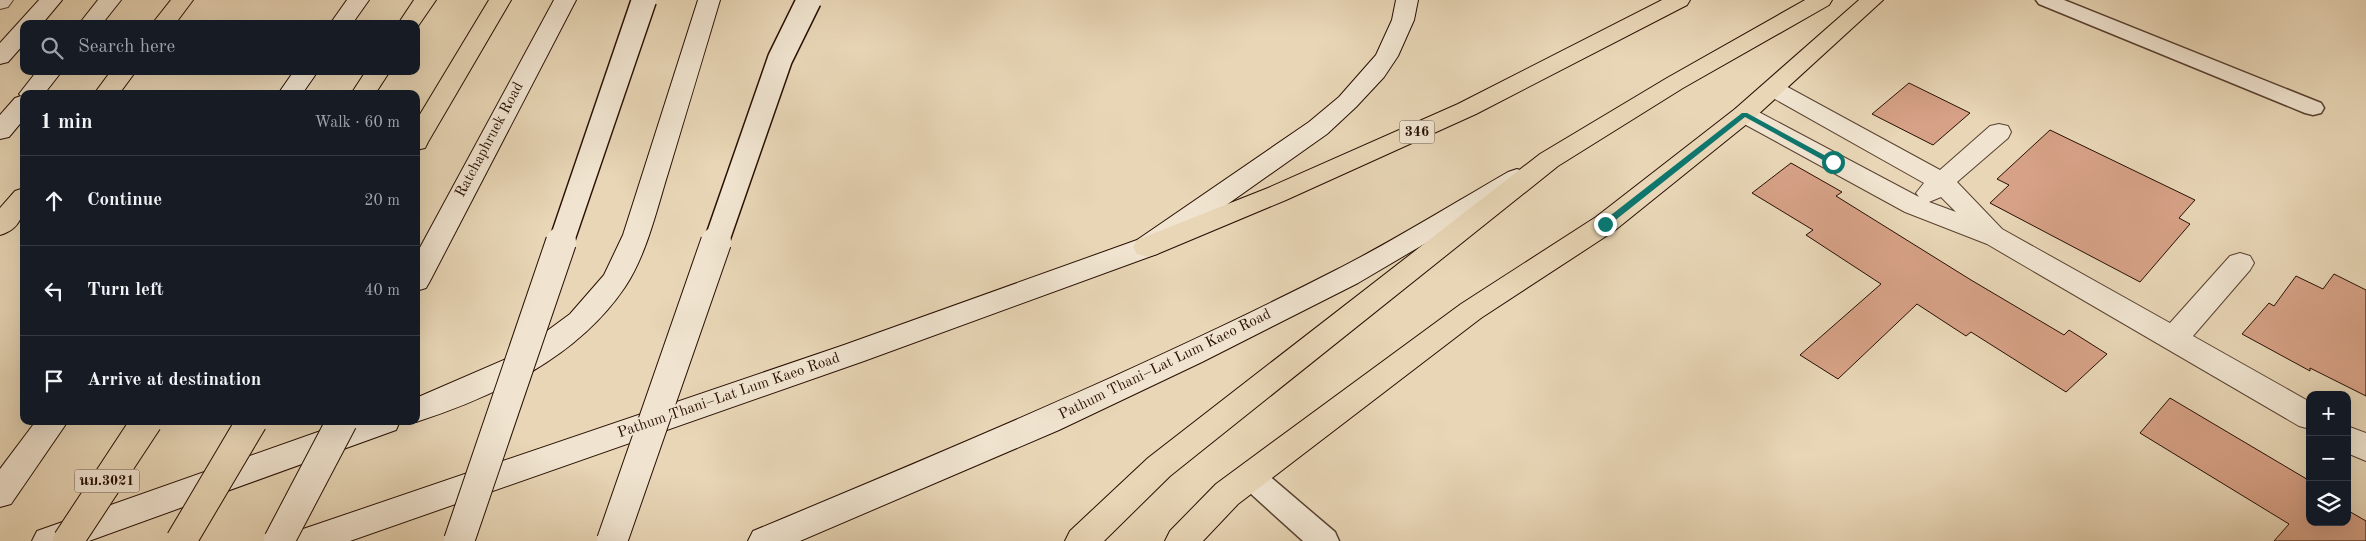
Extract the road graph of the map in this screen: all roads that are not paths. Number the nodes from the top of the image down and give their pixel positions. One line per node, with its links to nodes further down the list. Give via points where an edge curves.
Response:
1 (51, 0): 15 (main road)
2 (182, 0): 16 (main road)
3 (358, 0): 17 (main road)
4 (425, 0): 18 (main road)
5 (500, 0): 35 (main road)
6 (565, 0): 44 (main road, Ratchaphruek Road)
7 (644, 0): 62 (main road, bridge)
8 (709, 0): 46 (main road, via 636,236 615,280 580,322 524,364)
9 (809, 0): 63 (main road, bridge, via 780,59)
10 (1407, 0): 42 (main road, Pathum Thani–Lat Lum Kaeo Road, via 1403,21 1388,52 1368,83 1348,104)
11 (1679, 0): 42 (main road, 346, via 1458,113 1277,194)
12 (1821, 0): 36 (main road, via 1675,82)
13 (1872, 0): 25 (main road)
14 (2046, 0): 31 (lane)
15 (34, 20)
16 (165, 20)
17 (344, 20)
18 (412, 20)
19 (20, 34): 20 (main road)
20 (0, 57)
21 (47, 75): 26 (main road)
22 (121, 75): 27 (main road)
23 (303, 75): 28 (main road)
24 (375, 75): 29 (main road)
25 (1774, 89): 32 (main road); 37 (main road)
26 (34, 90)
27 (109, 90)
28 (293, 90)
29 (366, 90)
30 (20, 107): 33 (main road)
31 (2313, 108)
32 (1744, 114): 39 (main road); 55 (main road, via 1605,224 1471,311)
33 (0, 131)
34 (1999, 132): 37 (main road)
35 (420, 135)
36 (1549, 160): 64 (main road, Pathum Thani–Lat Lum Kaeo Road, via 1348,276 1192,354 1048,421); 65 (main road, via 1159,467)
37 (1942, 182): 39 (main road); 41 (main road)
38 (20, 202): 40 (main road)
39 (1914, 206): 41 (main road)
40 (0, 226)
41 (1996, 237): 45 (main road)
42 (1147, 247): 61 (main road, Pathum Thani–Lat Lum Kaeo Road, via 854,353)
43 (2240, 263): 45 (main road)
44 (420, 273)
45 (2174, 339): 47 (main road)
46 (420, 409)
47 (2306, 415)
48 (50, 425): 56 (main road)
49 (144, 425): 58 (main road, นบ.3021, bridge)
50 (250, 425): 59 (main road, bridge)
51 (340, 425): 60 (main road, bridge)
52 (374, 425): 57 (main road)
53 (2351, 440): 54 (main road)
54 (2366, 448)
55 (1250, 476): 66 (main road, via 1227,494); 67 (lane)
56 (0, 494)
57 (48, 541)
58 (68, 541)
59 (181, 541)
60 (278, 541)
61 (309, 541)
62 (459, 541)
63 (612, 541)
64 (765, 541)
65 (1082, 541)
66 (1182, 541)
67 (1324, 541)

